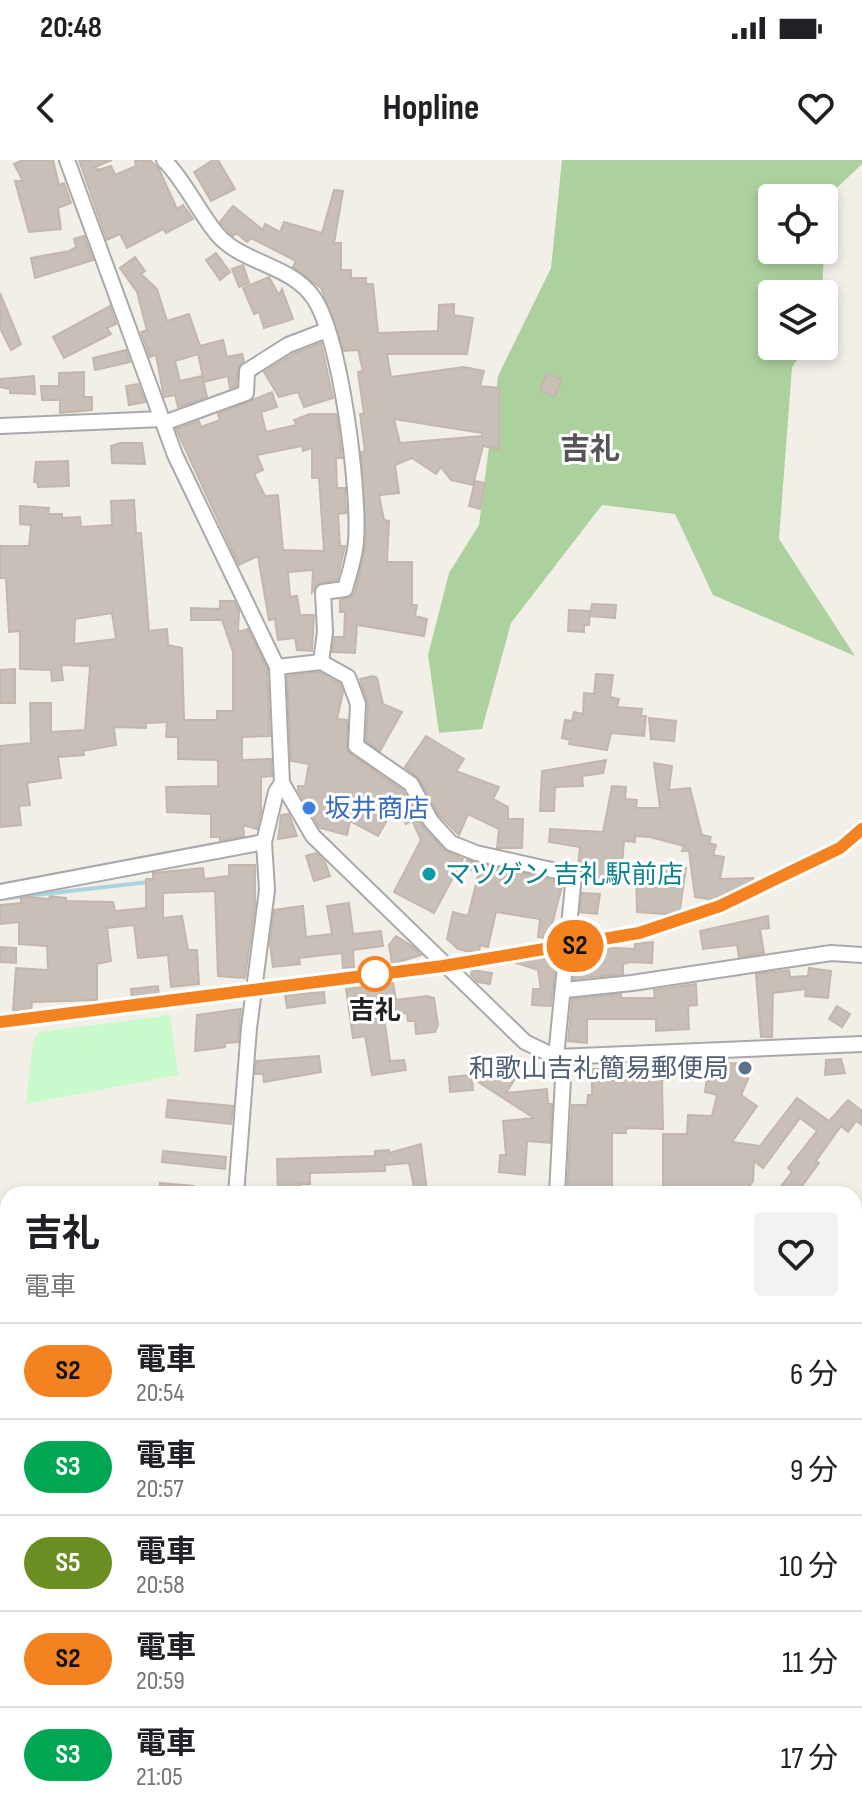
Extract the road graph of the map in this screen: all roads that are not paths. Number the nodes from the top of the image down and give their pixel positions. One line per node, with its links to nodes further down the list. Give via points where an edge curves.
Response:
1 (67, 160): 4 (street)
2 (164, 160): 3 (street, via 219,237 305,289)
3 (327, 330): 4 (street, via 288,345 247,371 246,393); 6 (street, via 355,489 356,542 345,589 323,592)
4 (163, 421): 5 (street); 7 (street, via 201,514)
5 (0, 426)
6 (321, 662): 7 (street); 12 (street, via 348,677 358,704 356,746 411,784 431,821 451,843 574,875)
7 (277, 667): 8 (street)
8 (282, 783): 9 (street); 14 (street, via 313,836 443,966 525,1042)
9 (264, 842): 10 (street); 15 (street, via 267,890)
10 (0, 892)
11 (862, 955): 12 (street, via 831,953)
12 (565, 990): 14 (street)
13 (862, 1044): 14 (street)
14 (560, 1058): 16 (street)
15 (237, 1186)
16 (557, 1186)

